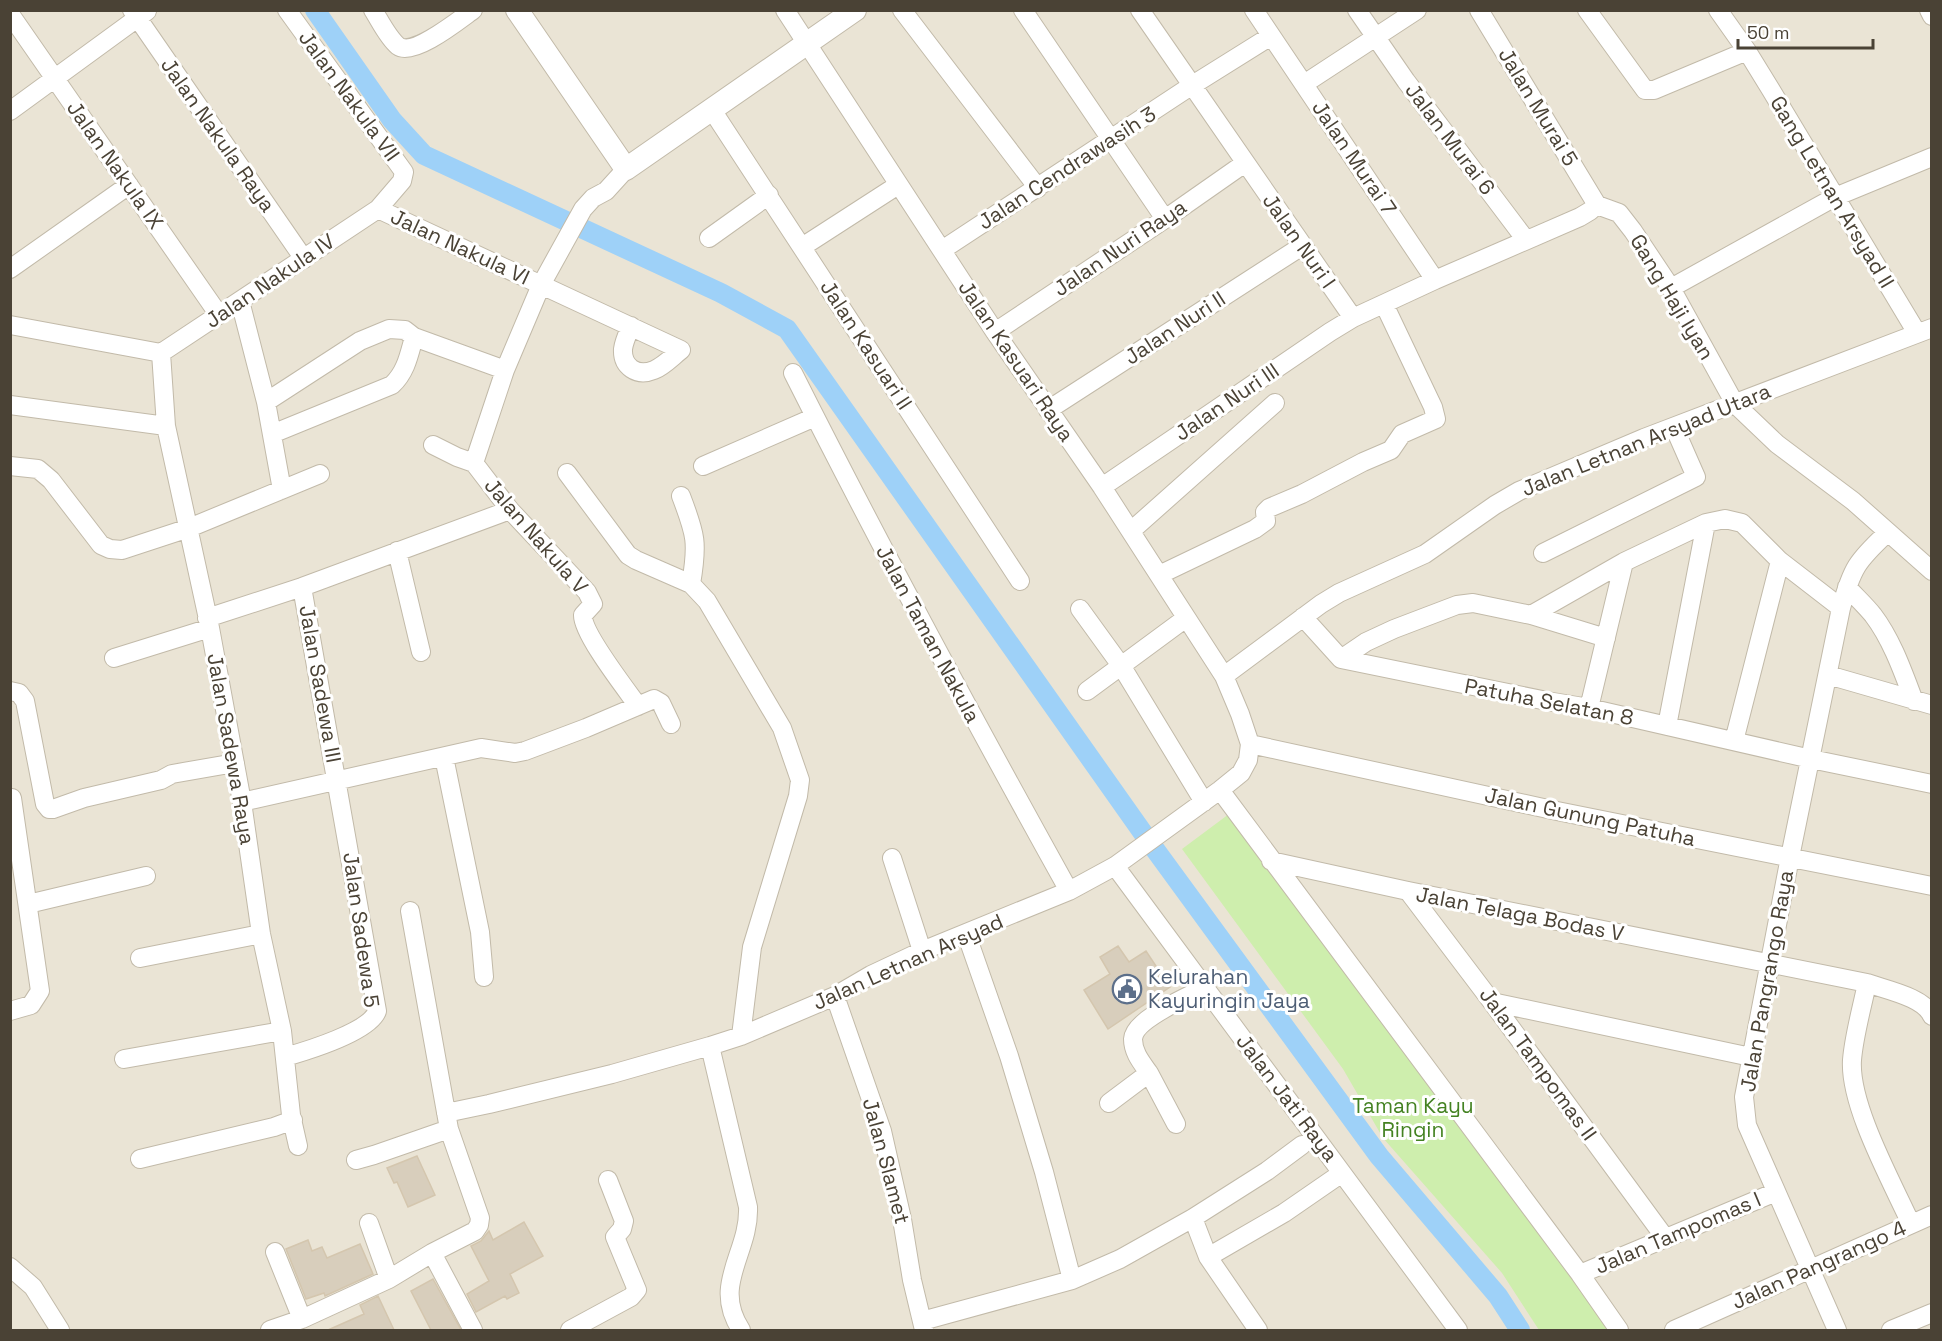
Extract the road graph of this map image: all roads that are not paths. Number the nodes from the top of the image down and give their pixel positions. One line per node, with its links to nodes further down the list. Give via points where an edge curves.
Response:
1 (287, 10): 39 (street, Jalan Nakula VII, via 404,172 402,181)
2 (373, 10): 3 (street, via 397,45 405,49 418,46)
3 (473, 10)
4 (517, 10): 32 (street)
5 (785, 10): 22 (street, Jalan Kasuari Raya)
6 (855, 10): 22 (street)
7 (902, 10): 35 (street)
8 (1023, 10): 29 (street)
9 (1140, 10): 26 (street, Jalan Nuri I)
10 (1254, 10): 20 (street, Jalan Murai 7)
11 (1357, 10): 21 (street, Jalan Murai 6)
12 (1417, 10): 21 (street)
13 (1479, 10): 38 (street, Jalan Murai 5)
14 (1587, 10): 23 (street, via 1645,90)
15 (1718, 10): 23 (street, Gang Letnan Arsyad II)
16 (1929, 10): 19 (street)
17 (139, 13): 24 (street); 46 (street, Jalan Nakula Raya)
18 (10, 14): 24 (street, Jalan Nakula IX)
19 (1932, 16)
20 (1271, 36): 25 (street, Jalan Murai 7); 26 (street, Jalan Cendrawasih 3)
21 (1375, 37): 25 (street); 42 (street, Jalan Murai 6)
22 (808, 45): 27 (street); 34 (street, Jalan Kasuari Raya)
23 (1747, 51): 37 (street, Gang Letnan Arsyad II)
24 (54, 78): 28 (street); 33 (street, Jalan Nakula IX)
25 (1304, 84): 48 (street, Jalan Murai 7)
26 (1191, 86): 29 (street, Jalan Cendrawasih 3); 31 (street, Jalan Nuri I)
27 (712, 110): 32 (street); 36 (street, Jalan Kasuari II)
28 (10, 111)
29 (1111, 140): 35 (street, Jalan Cendrawasih 3); 40 (street)
30 (1932, 157): 37 (street)
31 (1245, 163): 40 (street, Jalan Nuri Raya); 43 (street, Jalan Nuri I)
32 (626, 169): 49 (street, Jalan Nakula V, via 583,209)
33 (129, 185): 47 (street); 53 (street, Jalan Nakula IX)
34 (898, 185): 44 (street); 45 (street, Jalan Kasuari Raya)
35 (1038, 188): 45 (street, Jalan Cendrawasih 3)
36 (769, 195): 41 (street); 44 (street, Jalan Kasuari II)
37 (1835, 197): 50 (street); 57 (street, Gang Letnan Arsyad II)
38 (1597, 205): 42 (street, Jalan Nuri III); 50 (street, Gang Haji Iyan, via 1612,209 1624,219)
39 (378, 209): 46 (street, Jalan Nakula IV); 49 (street, Jalan Nakula VI)
40 (1165, 219): 58 (street, Jalan Nuri Raya)
41 (709, 238)
42 (1526, 240): 48 (street, Jalan Nuri III)
43 (1302, 246): 54 (street, Jalan Nuri I); 67 (street, Jalan Nuri II)
44 (802, 247): 92 (street, Jalan Kasuari II)
45 (942, 250): 58 (street, Jalan Kasuari Raya)
46 (304, 259): 51 (street, Jalan Nakula IV)
47 (10, 269)
48 (1436, 280): 52 (street, Jalan Nuri III)
49 (541, 285): 56 (street); 61 (street, Jalan Nakula V)
50 (1671, 288): 65 (street, Gang Haji Iyan)
51 (240, 301): 53 (street, Jalan Nakula IV); 63 (street)
52 (1384, 304): 54 (street, Jalan Nuri III); 91 (street, via 1436,419 1402,435 1391,450 1269,508 1266,521 1255,529)
53 (219, 315): 60 (street, Jalan Nakula IV)
54 (1353, 318): 78 (street, Jalan Nuri III)
55 (10, 325): 60 (street)
56 (630, 326): 56 (street, via 624,356 626,364 637,372 653,370 681,350)
57 (1924, 331): 65 (street, Jalan Letnan Arsyad Utara)
58 (995, 332): 67 (street, Jalan Kasuari Raya)
59 (414, 337): 61 (street); 63 (street, via 405,330 389,329 360,341); 71 (street, via 405,368 392,385)
60 (161, 353): 69 (street, Jalan Sadewa Raya)
61 (505, 370): 73 (street, Jalan Nakula V)
62 (793, 373): 68 (street, Jalan Taman Nakula)
63 (266, 402): 71 (street)
64 (1275, 403): 84 (street)
65 (1735, 404): 70 (street, Jalan Letnan Arsyad Utara); 85 (street, Gang Haji Iyan, via 1777,444 1826,479)
66 (10, 405): 69 (street)
67 (1048, 410): 78 (street, Jalan Kasuari Raya)
68 (815, 417): 75 (street); 134 (street, Jalan Taman Nakula, via 940,659)
69 (166, 426): 83 (street, Jalan Sadewa Raya)
70 (1674, 427): 87 (street, via 1696,477); 99 (street, Jalan Letnan Arsyad Utara, via 1510,495 1425,554 1339,593)
71 (272, 434): 79 (street)
72 (434, 445): 73 (street)
73 (474, 463): 81 (street, Jalan Nakula V)
74 (10, 466): 83 (street, via 38,469 101,545 110,549 122,550)
75 (703, 466)
76 (567, 473): 93 (street, via 628,555)
77 (320, 474): 79 (street)
78 (1102, 487): 84 (street, Jalan Kasuari Raya)
79 (282, 490): 83 (street)
80 (681, 496): 93 (street, via 696,544)
81 (510, 510): 86 (street, Jalan Sadewa III); 112 (street, Jalan Nakula V, via 587,592 593,604 582,618 598,649)
82 (1706, 523): 88 (street, via 1738,521); 89 (street); 115 (street)
83 (189, 528): 101 (street, Jalan Sadewa Raya)
84 (1131, 531): 91 (street, Jalan Kasuari Raya)
85 (1887, 533): 90 (street, Gang Haji Iyan); 95 (street, Jalan Pangrango Raya, via 1858,561)
86 (397, 550): 94 (street, Jalan Sadewa III); 103 (street)
87 (1543, 553)
88 (1780, 561): 96 (street); 116 (street)
89 (1624, 562): 98 (street); 102 (street)
90 (1932, 570)
91 (1159, 575): 100 (street, Jalan Kasuari Raya)
92 (1020, 581)
93 (691, 584): 151 (street, via 707,601 782,728 800,780 752,947)
94 (302, 586): 101 (street, Jalan Sadewa III); 121 (street, Jalan Sadewa III)
95 (1847, 587): 96 (street, Jalan Pangrango Raya); 111 (street, via 1873,615)
96 (1841, 608): 107 (street, Jalan Pangrango Raya)
97 (1080, 609): 106 (street)
98 (1532, 615): 102 (street); 105 (street, via 1486,604 1457,605 1366,642)
99 (1304, 617): 105 (street); 108 (street, Jalan Letnan Arsyad Utara)
100 (1186, 618): 106 (street); 108 (street, Jalan Kasuari Raya)
101 (209, 623): 104 (street, Jalan Sadewa III); 120 (street, Jalan Sadewa Raya)
102 (1606, 638): 113 (street)
103 (421, 652)
104 (114, 658)
105 (1341, 659): 113 (street, Patuha Selatan 8)
106 (1122, 667): 110 (street); 127 (street)
107 (1828, 675): 111 (street); 119 (street, Jalan Pangrango Raya)
108 (1224, 676): 117 (street)
109 (10, 691): 124 (street, via 19,693 25,701)
110 (1087, 691)
111 (1923, 703)
112 (638, 706): 114 (street, via 658,700); 118 (street, via 525,751 510,753 481,747)
113 (1589, 708): 115 (street, Patuha Selatan 8)
114 (671, 724)
115 (1667, 726): 116 (street, Patuha Selatan 8)
116 (1734, 741): 119 (street, Patuha Selatan 8)
117 (1250, 744): 123 (street, Jalan Letnan Arsyad, via 1241,773); 128 (street, Jalan Gunung Patuha)
118 (444, 757): 121 (street); 143 (street, via 480,932)
119 (1810, 759): 122 (street, Patuha Selatan 8); 128 (street, Jalan Pangrango Raya)
120 (235, 763): 124 (street, via 172,774 53,809 45,804); 126 (street, Jalan Sadewa Raya)
121 (338, 781): 126 (street); 153 (street, Jalan Sadewa 5, via 376,1013 368,1022 320,1047)
122 (1932, 784)
123 (1220, 790): 127 (street, Jalan Letnan Arsyad); 130 (street)
124 (43, 794): 125 (street)
125 (11, 798): 136 (street)
126 (242, 802): 139 (street, Jalan Sadewa Raya)
127 (1204, 802): 131 (street, Jalan Letnan Arsyad)
128 (1790, 857): 133 (street, Jalan Gunung Patuha); 142 (street, Jalan Pangrango Raya)
129 (892, 858): 140 (street)
130 (1271, 861): 135 (street, Jalan Telaga Bodas V); 178 (street)
131 (1122, 862): 134 (street, Jalan Letnan Arsyad); 145 (street, Jalan Jati Raya)
132 (146, 876): 136 (street)
133 (1932, 886)
134 (1069, 891): 138 (street, Jalan Letnan Arsyad)
135 (1408, 891): 142 (street, Jalan Telaga Bodas V); 147 (street, Jalan Tampomas II)
136 (28, 904): 148 (street, via 40,991 31,1005)
137 (410, 911): 159 (street)
138 (966, 933): 140 (street, Jalan Letnan Arsyad); 180 (street, via 1009,1056)
139 (261, 934): 141 (street); 150 (street, Jalan Sadewa Raya)
140 (922, 951): 146 (street, Jalan Letnan Arsyad)
141 (140, 957)
142 (1771, 964): 144 (street, Jalan Telaga Bodas V); 154 (street, Jalan Pangrango Raya)
143 (484, 977)
144 (1867, 983): 149 (street, Jalan Telaga Bodas V, via 1917,1001); 171 (street, via 1852,1060 1853,1084)
145 (1204, 988): 156 (street, via 1137,1028 1133,1041); 165 (street, Jalan Jati Raya)
146 (835, 996): 151 (street, Jalan Letnan Arsyad); 183 (street, Jalan Slamet, via 882,1131)
147 (1492, 1002): 154 (street); 172 (street, Jalan Tampomas II)
148 (10, 1011)
149 (1932, 1016)
150 (282, 1031): 153 (street, Jalan Sadewa Raya); 155 (street)
151 (741, 1036): 152 (street, Jalan Letnan Arsyad)
152 (710, 1046): 159 (street, Jalan Letnan Arsyad, via 489,1104); 188 (street, via 747,1207 746,1231 731,1274 729,1305)
153 (285, 1057): 158 (street, Jalan Sadewa Raya)
154 (1751, 1057): 167 (street, Jalan Pangrango Raya, via 1744,1097 1747,1125)
155 (124, 1059)
156 (1149, 1073): 157 (street); 160 (street)
157 (1109, 1103)
158 (293, 1120): 162 (street, Jalan Sadewa Raya); 163 (street)
159 (447, 1121): 164 (street, Jalan Letnan Arsyad); 174 (street, via 480,1223 475,1231)
160 (1176, 1124)
161 (1302, 1145): 169 (street)
162 (298, 1146)
163 (140, 1159)
164 (356, 1160)
165 (1342, 1173): 175 (street, via 1284,1213); 190 (street, Jalan Jati Raya)
166 (608, 1180): 187 (street, via 624,1221 615,1237 637,1290)
167 (1776, 1192): 172 (street, Jalan Tampomas I); 177 (street, Jalan Pangrango Raya)
168 (1932, 1215): 171 (street, Jalan Pangrango 4)
169 (1193, 1218): 175 (street); 180 (street, via 1120,1259)
170 (369, 1223): 179 (street)
171 (1911, 1224): 177 (street, Jalan Pangrango 4)
172 (1666, 1239): 178 (street, Jalan Tampomas I)
173 (275, 1252): 182 (street)
174 (432, 1253): 179 (street); 186 (street)
175 (1208, 1257): 189 (street)
176 (11, 1269): 184 (street, via 33,1287)
177 (1810, 1269): 192 (street, Jalan Pangrango 4); 193 (street, Jalan Pangrango Raya)
178 (1580, 1274): 191 (street)
179 (389, 1279): 182 (street)
180 (1072, 1280): 183 (street)
181 (1932, 1313): 194 (street)
182 (302, 1319): 185 (street)
183 (923, 1326)
184 (60, 1330)
185 (270, 1330)
186 (473, 1330)
187 (570, 1330)
188 (741, 1330)
189 (1258, 1330)
190 (1458, 1330)
191 (1619, 1330)
192 (1674, 1330)
193 (1837, 1330)
194 (1891, 1330)

